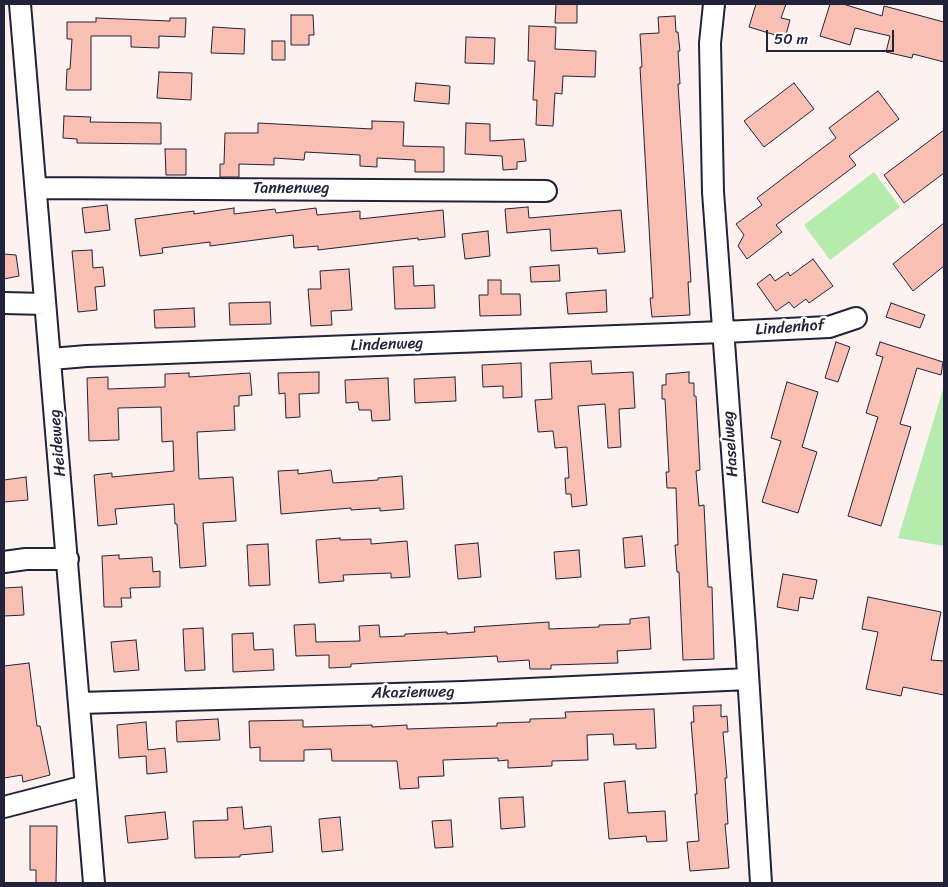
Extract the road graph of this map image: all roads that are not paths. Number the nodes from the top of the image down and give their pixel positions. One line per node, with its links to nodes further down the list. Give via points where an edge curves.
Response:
1 (20, 4): 3 (street, Heideweg)
2 (714, 4): 8 (street, Haselweg, via 710,43 713,192)
3 (36, 188): 4 (street, Tannenweg); 6 (street, Heideweg)
4 (546, 191)
5 (4, 303): 6 (street)
6 (45, 304): 9 (street, Heideweg)
7 (856, 318): 8 (street, Lindenhof, via 830,327)
8 (723, 332): 9 (street, Lindenweg); 12 (street, Haselweg)
9 (51, 359): 10 (street, Heideweg)
10 (68, 560): 11 (street); 13 (street, Heideweg)
11 (4, 562)
12 (748, 679): 13 (street, Akazienweg, via 463,692); 17 (street, Haselweg)
13 (78, 703): 14 (street, Heideweg)
14 (85, 786): 15 (street); 16 (street, Heideweg)
15 (4, 807)
16 (94, 883)
17 (760, 883)

